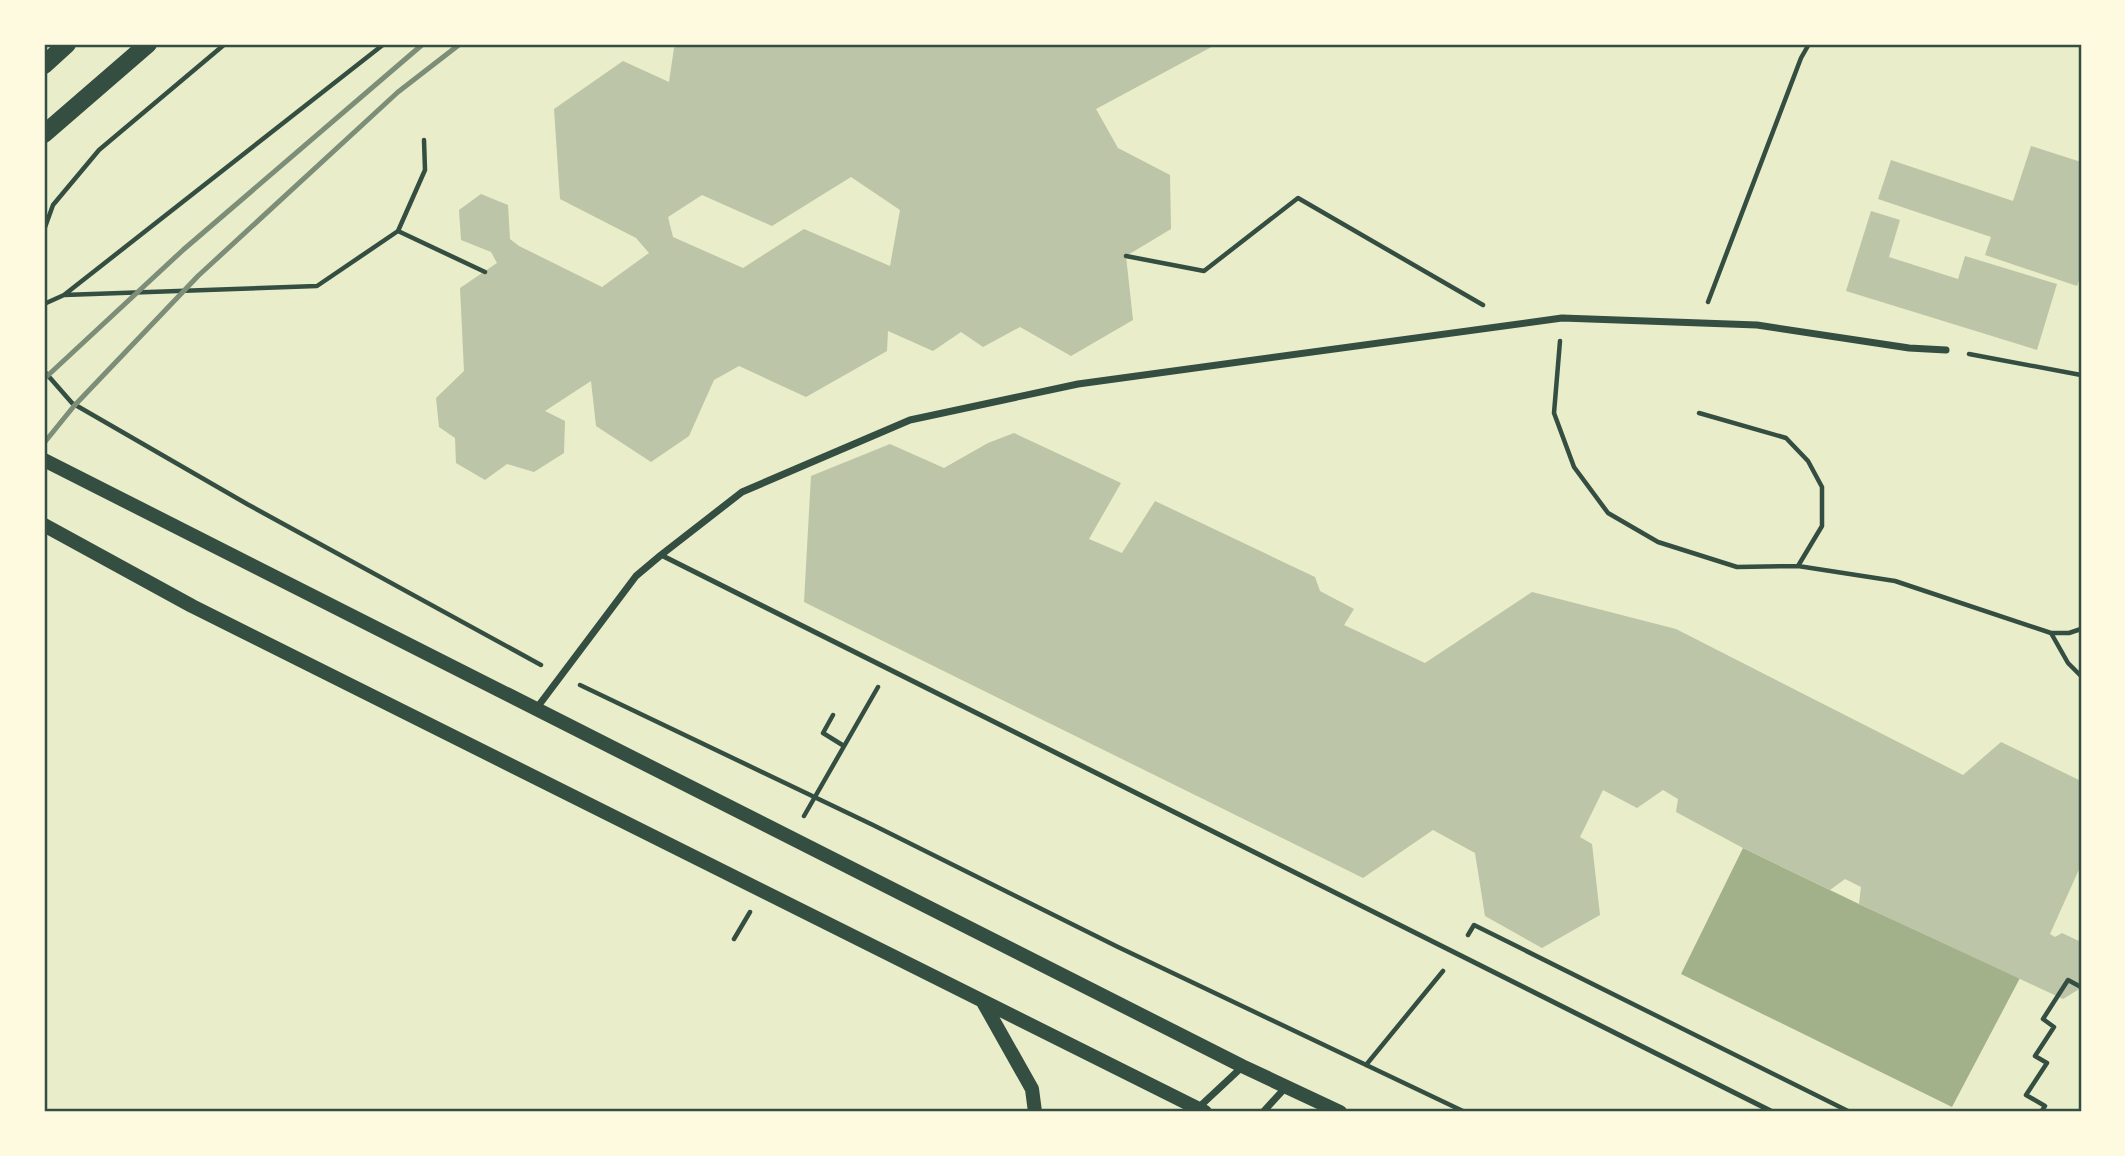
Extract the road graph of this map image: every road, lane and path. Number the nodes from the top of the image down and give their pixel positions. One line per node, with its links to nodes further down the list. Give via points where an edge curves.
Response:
1 (67, 44): 6 (main road)
2 (148, 44): 7 (main road)
3 (225, 44): 9 (path, via 99,150 53,205)
4 (384, 44): 13 (path)
5 (1809, 44): 16 (path)
6 (44, 65)
7 (44, 134)
8 (424, 140): 10 (path, via 425,170)
9 (44, 230)
10 (398, 231): 12 (path); 13 (path, via 317,286)
11 (1126, 256): 17 (path, via 1203,271 1298,198)
12 (485, 272)
13 (64, 295): 14 (path)
14 (44, 304)
15 (1562, 318): 16 (street); 17 (street); 25 (path, via 1554,414 1574,467 1608,513 1658,541 1737,567)
16 (1700, 323): 18 (street, via 1757,325)
17 (1516, 324): 24 (street, via 1078,384 910,420 742,492)
18 (1947, 350): 20 (path)
19 (44, 371): 28 (path, via 72,403)
20 (2081, 375)
21 (1699, 413): 25 (path, via 1786,438 1808,461 1822,487 1822,526)
22 (44, 460): 31 (main road)
23 (44, 525): 39 (main road, via 192,606)
24 (661, 555): 28 (street, via 636,576); 37 (lane)
25 (1798, 566): 27 (path, via 1895,581)
26 (2081, 629): 27 (path)
27 (2051, 633): 29 (path)
28 (561, 675): 31 (street); 40 (path)
29 (2081, 676)
30 (878, 686): 33 (path)
31 (536, 709): 41 (main road)
32 (833, 715): 33 (path, via 823,733)
33 (844, 746): 34 (path)
34 (803, 818)
35 (755, 903): 36 (path)
36 (734, 939)
37 (1458, 954): 40 (path); 48 (lane); 49 (path, via 1474,925)
38 (2081, 987): 50 (path, via 2068,980 2043,1019 2054,1027 2035,1056 2047,1063 2026,1095 2045,1106)
39 (982, 1001): 43 (main road); 44 (main road, via 1032,1089)
40 (1366, 1065): 47 (path)
41 (1242, 1066): 42 (main road); 43 (street)
42 (1287, 1086): 45 (street); 46 (main road)
43 (1199, 1111)
44 (1035, 1112)
45 (1263, 1112)
46 (1340, 1112)
47 (1465, 1112)
48 (1773, 1112)
49 (1850, 1112)
50 (2041, 1112)

